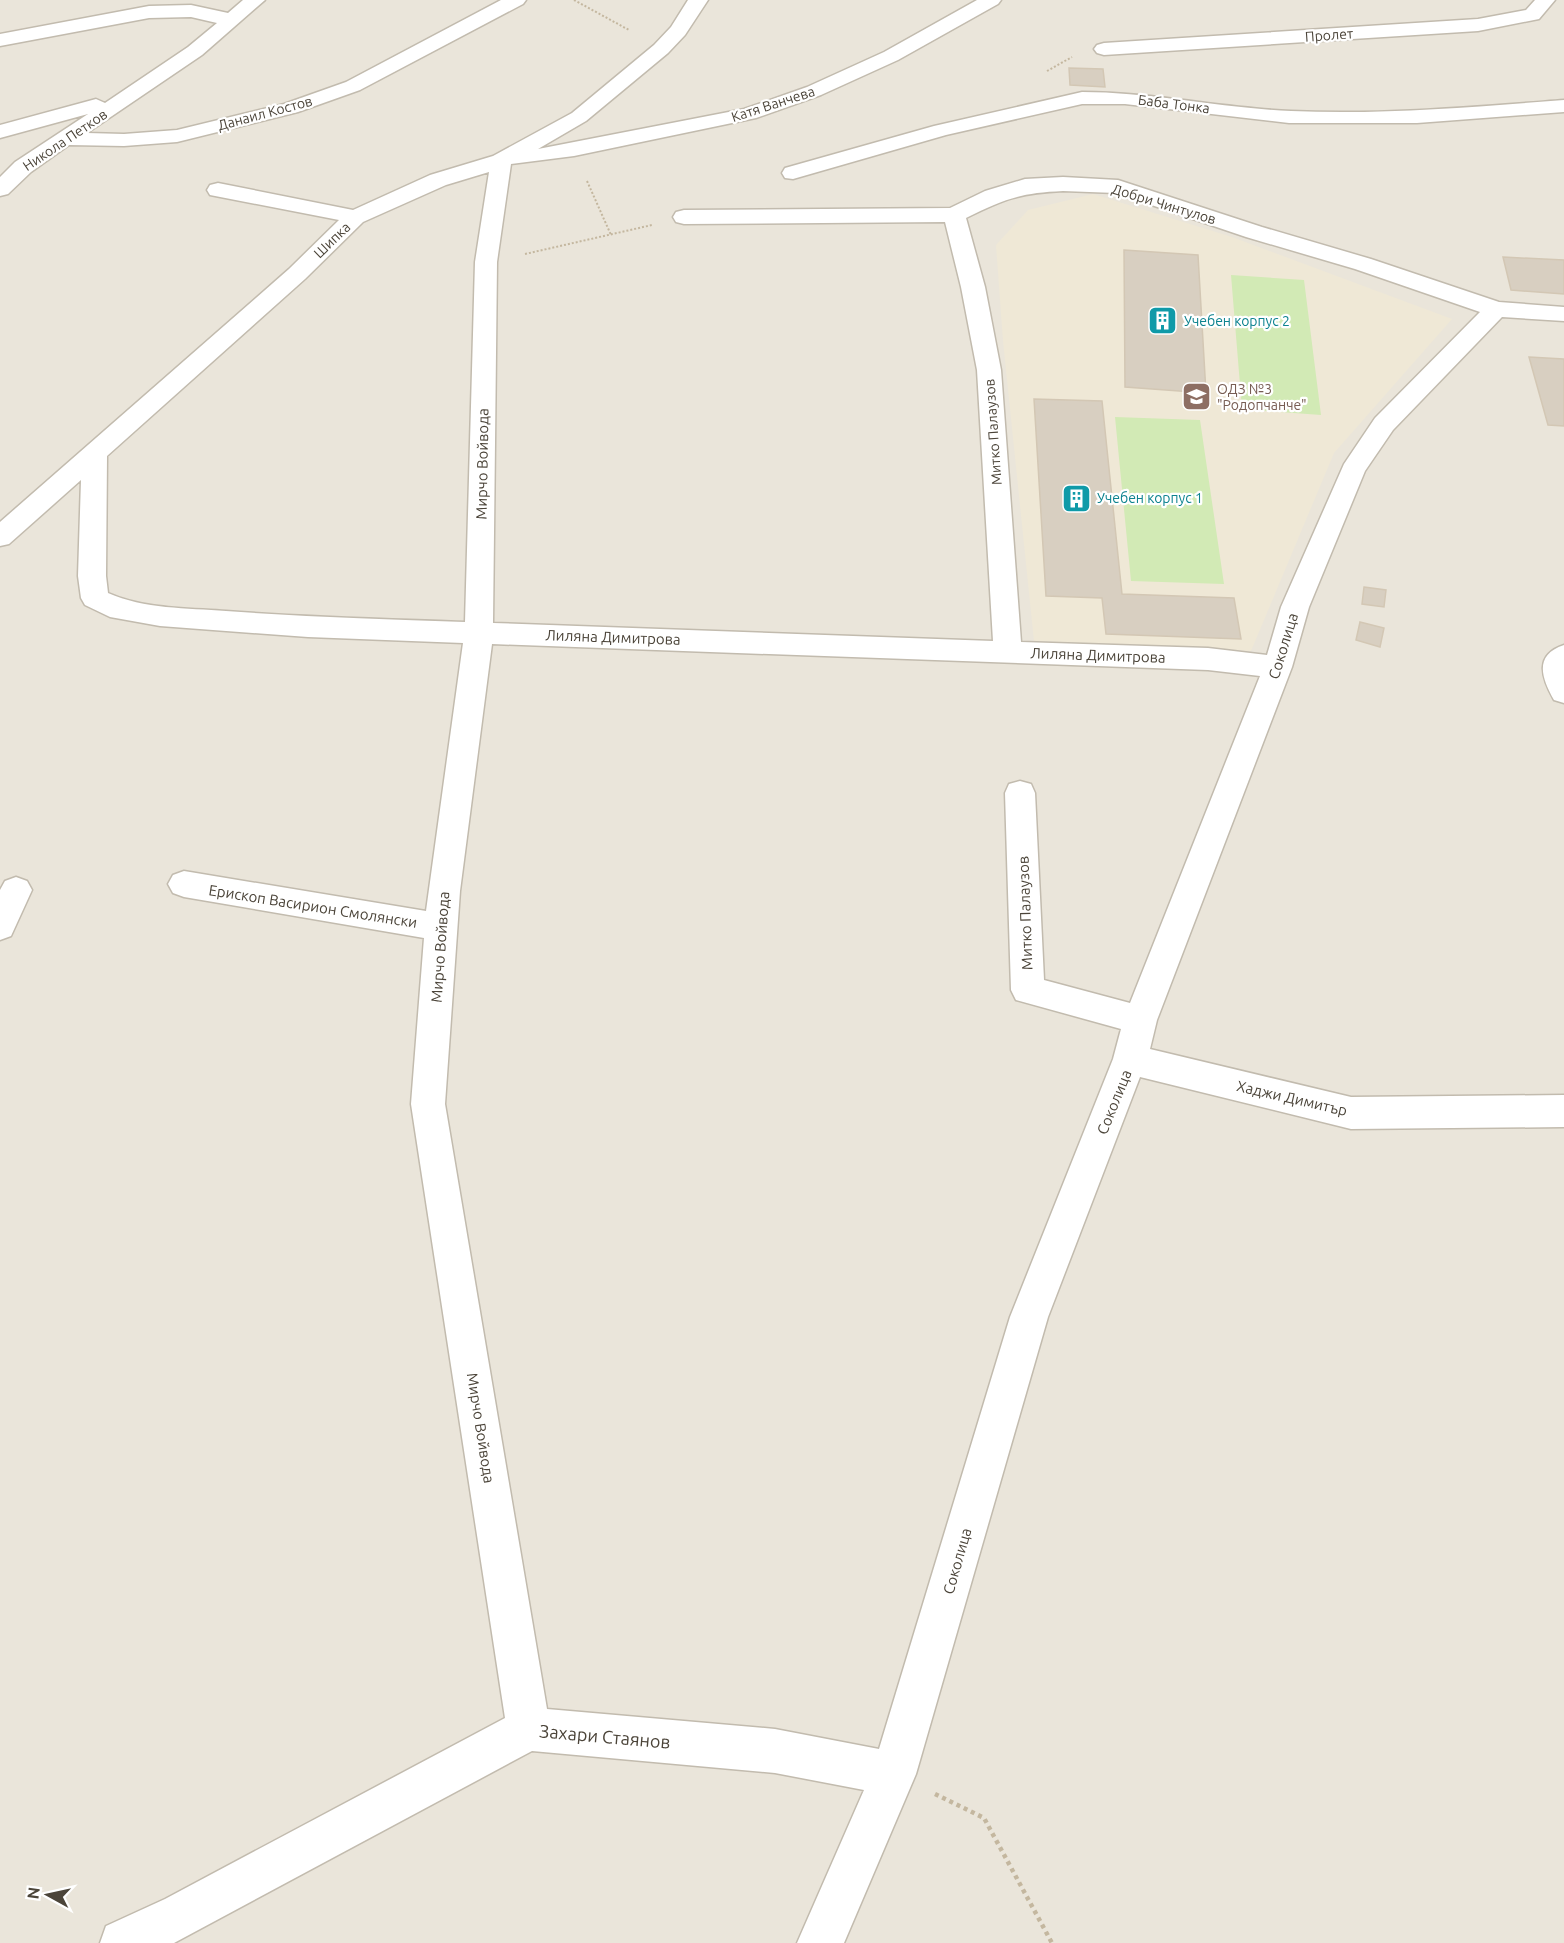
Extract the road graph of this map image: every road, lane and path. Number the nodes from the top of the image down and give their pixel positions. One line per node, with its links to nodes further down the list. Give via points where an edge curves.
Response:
1 (255, 0): 7 (street, Никола Петков)
2 (516, 0): 14 (street, Данаил Костов, via 353,86 291,108 177,136)
3 (574, 0): 9 (path)
4 (698, 0): 9 (street, Шипка)
5 (991, 0): 15 (street, Катя Ванчева, via 891,56 814,92 750,114)
6 (1545, 0): 10 (street, Пролет, via 1532,15 1478,25)
7 (231, 20): 8 (street, via 191,11 149,12); 11 (street, Никола Петков, via 195,51)
8 (0, 40)
9 (661, 49): 16 (street, Шипка, via 579,117)
10 (1104, 49)
11 (132, 94): 13 (street, Никола Петков); 14 (street, Никола Петков)
12 (1564, 106): 17 (street, Баба Тонка, via 1417,117 1289,117 1125,98 1082,98 941,130)
13 (0, 132)
14 (64, 139): 18 (street, Никола Петков, via 23,167)
15 (574, 150): 16 (street, Катя Ванчева); 23 (path, via 611,235)
16 (501, 160): 21 (street, Шипка, via 438,180); 23 (street, Мирчо Войвода)
17 (793, 173)
18 (0, 189)
19 (218, 190): 21 (street)
20 (954, 215): 22 (street, Добри Чинтулов); 24 (street, Добри Чинтулов, via 1025,186 1118,187); 29 (street, Митко Палаузов, via 973,287 988,370)
21 (356, 217): 26 (street, Шипка, via 162,396)
22 (684, 217)
23 (486, 262): 28 (street, Мирчо Войвода)
24 (1496, 309): 25 (street, Добри Чинтулов); 31 (street, Соколица, via 1384,424 1353,470 1295,607)
25 (1564, 314)
26 (94, 453): 27 (street, Шипка); 28 (street, Лиляна Димитрова, via 95,598 120,610 308,627)
27 (0, 537)
28 (479, 632): 29 (street, Лиляна Димитрова); 37 (street, Мирчо Войвода)
29 (1008, 653): 31 (street, Лиляна Димитрова, via 1208,659)
30 (1564, 656): 32 (street, via 1557,661)
31 (1278, 667): 38 (street, Соколица)
32 (1564, 692)
33 (1020, 793): 38 (street, Митко Палаузов, via 1028,990)
34 (184, 884): 37 (street, Ерископ Васирион Смолянски)
35 (16, 890): 36 (street)
36 (0, 926)
37 (442, 927): 41 (street, Мирчо Войвода, via 428,1104)
38 (1140, 1020): 39 (street, Соколица)
39 (1130, 1059): 40 (street, Хаджи Димитър, via 1351,1113); 42 (street, Соколица, via 1029,1317)
40 (1564, 1111)
41 (530, 1729): 42 (street, Захари Стаянов, via 775,1751); 43 (street, Захари Стаянов)
42 (894, 1774): 44 (street, Соколица); 45 (path, via 984,1818)
43 (123, 1943)
44 (820, 1943)
45 (1052, 1943)

